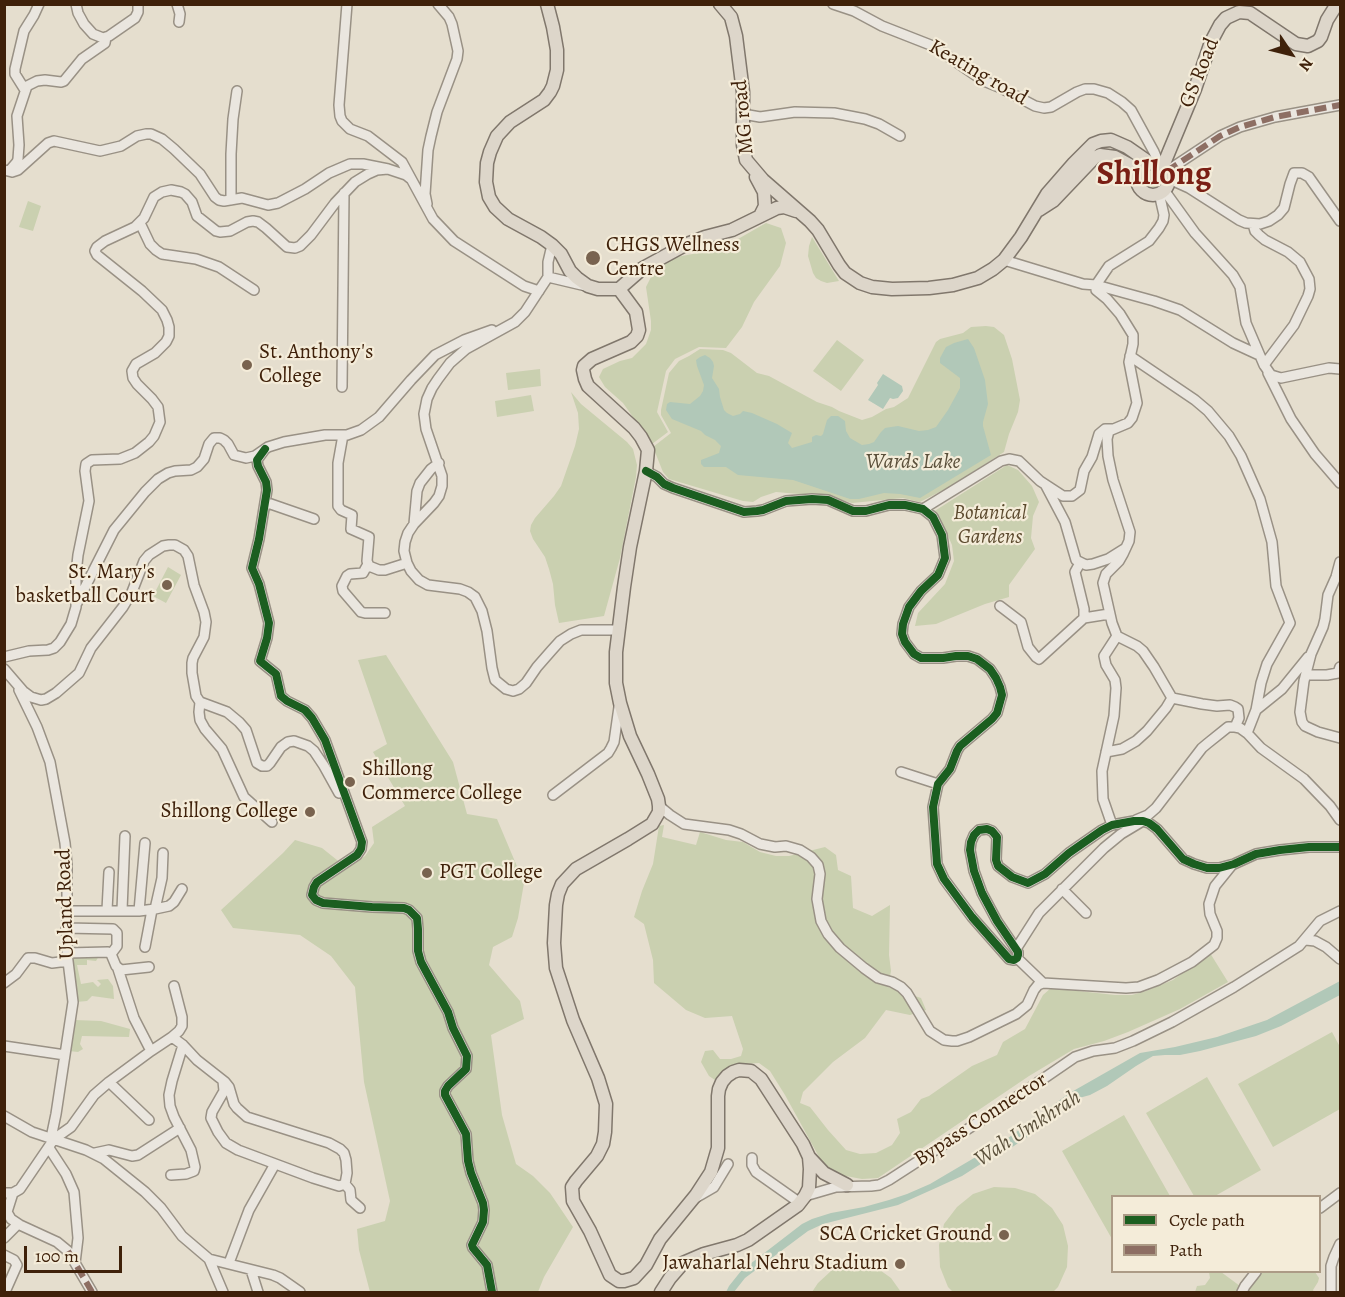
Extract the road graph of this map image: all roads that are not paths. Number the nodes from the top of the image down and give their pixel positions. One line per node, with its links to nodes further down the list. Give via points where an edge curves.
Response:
1 (39, 4): 13 (street, via 24,31 15,69)
2 (76, 4): 12 (street, via 87,28)
3 (138, 4): 12 (street, via 135,18)
4 (177, 4): 11 (street)
5 (347, 4): 23 (street, via 340,116 346,126 391,152 404,164)
6 (438, 4): 29 (street, via 453,24 458,51 428,150 425,194)
7 (547, 4): 33 (main road, via 557,50 553,86 544,100 510,122 497,136 487,163 486,182 498,212)
8 (720, 4): 16 (main road, MG road, via 728,12 736,36)
9 (833, 4): 22 (street, Keating road, via 933,46 984,81 1035,106 1051,107 1085,89 1108,93 1131,110 1154,152)
10 (1337, 4): 22 (main road, GS Road, via 1321,37 1308,46 1296,44 1250,13 1239,12 1226,18 1211,42)
11 (179, 22)
12 (106, 37): 13 (street, via 105,43 82,59 64,81 37,81)
13 (25, 90): 20 (street, via 17,116 18,159)
14 (237, 91): 25 (street)
15 (1341, 105): 22 (street, via 1240,127)
16 (743, 114): 17 (street, via 760,117 795,112 834,113 865,119); 18 (main road, MG road, via 743,153)
17 (900, 136)
18 (752, 168): 27 (main road, MG road); 28 (main road, via 764,192 765,206)
19 (388, 169): 23 (street); 24 (street, via 362,177); 25 (street, via 350,164 273,205 243,198)
20 (7, 170): 25 (street, via 18,170 54,141 100,151 121,146 141,134 151,134 168,143 193,166 215,197)
21 (1139, 170): 22 (main road, via 1146,164); 22 (main road, via 1139,187 1150,195); 26 (main road, via 1115,157 1100,155 1053,201)
22 (1161, 175): 26 (main road, MG road, via 1118,143 1101,141 1074,163); 32 (street, via 1239,220); 36 (street, via 1164,215 1159,228 1149,241 1109,266); 42 (street, via 1195,233 1240,287 1246,323)
23 (411, 179): 29 (street)
24 (344, 193): 31 (street, via 311,236 295,248 287,247 253,221 230,231 216,231 197,216 185,194 176,190 158,194); 46 (street)
25 (231, 200)
26 (1038, 210): 34 (main road, MG road)
27 (800, 212): 28 (main road, via 784,207); 34 (main road, MG road, via 818,231 845,273 872,287 953,285 978,278)
28 (760, 216): 38 (main road, via 677,248)
29 (433, 219): 40 (street, via 454,241)
30 (1341, 221): 32 (street, via 1309,177 1297,172 1284,208 1269,221)
31 (140, 223): 39 (street, via 150,243 162,254 219,267); 64 (street, via 100,243 95,251 157,305 167,320 166,342 132,371 137,384 158,406 160,423 149,442 135,453 86,464 89,501 76,574)
32 (1253, 224): 44 (street, via 1259,235 1295,256 1309,279 1310,289 1294,325)
33 (552, 245): 35 (street); 37 (main road, via 573,275)
34 (1004, 260): 36 (street)
35 (548, 277): 37 (street); 40 (street)
36 (1096, 285): 42 (street, via 1180,310); 43 (street, via 1096,290 1131,330 1134,338)
37 (591, 287): 38 (main road)
38 (619, 288): 51 (main road, via 636,312 637,336 587,363 583,374 588,386 646,444)
39 (254, 290)
40 (539, 291): 41 (street)
41 (509, 326): 48 (street, via 440,351 375,420 361,430); 50 (street, via 466,350 450,363 432,388 424,414)
42 (1259, 355): 44 (street)
43 (1130, 356): 47 (street, via 1137,404 1128,423); 79 (street, via 1208,411 1241,456 1260,499 1272,542 1276,586 1290,623 1267,664)
44 (1264, 366): 45 (street, via 1276,378); 52 (street, via 1291,419)
45 (1341, 369)
46 (342, 387)
47 (1113, 429): 53 (street, via 1105,429 1099,435 1077,494 1063,496); 58 (street, via 1107,434 1107,445 1113,480 1130,532)
48 (343, 435): 49 (street, via 284,442); 62 (street, via 338,506 352,516 351,530 369,537)
49 (265, 449): 54 (street, via 257,460 266,485); 64 (street, via 250,458 239,458 224,440 214,438 204,459 192,470 175,471 158,479 114,530)
50 (439, 463): 57 (street, via 420,483); 57 (street, via 439,496)
51 (646, 471): 55 (street, via 673,489 744,512 812,499 830,501 853,511 898,505); 68 (main road)
52 (1341, 483)
53 (1046, 486): 55 (street, via 1023,464 1009,459); 61 (street)
54 (265, 502): 56 (street); 88 (street, via 252,568 268,624 260,661 276,674 281,696 305,710 318,727)
55 (923, 509): 85 (street, via 933,517 942,535 945,558 938,575 909,607 903,624 905,642 921,658 977,659 990,669 1002,695 997,713 960,746)
56 (314, 519)
57 (414, 524): 60 (street, via 405,542)
58 (1126, 548): 61 (street, via 1101,562); 66 (street, via 1104,578)
59 (1341, 562): 70 (street)
60 (407, 563): 62 (street, via 379,570); 68 (street, via 419,580 428,585 460,589 475,597 487,631 495,680 506,689 519,689 560,641 571,634 580,630)
61 (1080, 563): 67 (street, via 1076,572)
62 (368, 564): 65 (street, via 363,573 347,576 343,591 361,612)
63 (1000, 606): 67 (street, via 1021,622 1028,647 1038,659)
64 (76, 607): 71 (street, via 71,624 54,648)
65 (384, 613)
66 (1109, 614): 67 (street); 69 (street)
67 (1084, 618)
68 (618, 630): 78 (main road, via 616,682)
69 (1117, 636): 76 (street, via 1143,651); 83 (street, via 1104,657 1116,688)
70 (1313, 650): 74 (street); 79 (street, via 1282,689)
71 (4, 657)
72 (1341, 668): 74 (street, via 1338,673)
73 (4, 669): 75 (street)
74 (1305, 675): 82 (street, via 1302,722 1318,732)
75 (12, 677): 77 (street, via 36,700 56,693 79,673 91,648 123,607 144,561 163,546 175,545 189,556 206,622 192,663); 102 (street, Upland Road, via 50,762 65,843)
76 (1172, 698): 80 (street, via 1235,707 1239,713); 83 (street, via 1136,741)
77 (200, 702): 88 (street, via 239,722 246,730 257,764 267,766 288,742 308,746); 91 (street, via 200,720 222,749 244,797)
78 (620, 703): 86 (street, via 614,742 608,753); 87 (main road)
79 (1256, 710): 81 (street)
80 (1235, 727): 81 (street); 90 (street, via 1228,727 1208,743 1156,808)
81 (1247, 733): 89 (street, via 1304,779)
82 (1341, 738)
83 (1107, 752): 92 (street, via 1102,786)
84 (901, 772): 85 (street)
85 (938, 784): 112 (street, via 933,807 939,869 987,935 1009,958 1014,960)
86 (553, 795)
87 (659, 806): 118 (street, via 684,824 729,830 760,844 786,846 811,857 818,865 817,899 828,933 864,968 908,993 930,1030 944,1040 963,1040 1016,1014); 143 (main road, via 652,824 576,869 558,894 556,968 606,1104 603,1144 572,1187 572,1194 610,1275 619,1281 640,1273 660,1239)
88 (352, 813): 161 (street, via 362,839 361,849 317,882 312,895 323,903 404,908 417,918 421,962 467,1056 466,1068 448,1086 445,1095 466,1134 468,1161 483,1203 483,1222 472,1245 487,1265)
89 (1341, 820)
90 (1138, 821): 92 (street); 97 (street, via 1157,829 1183,859 1194,864 1219,868); 100 (street, via 1111,841)
91 (272, 822)
92 (1112, 825): 112 (street, via 1028,883 998,866 997,837 992,831 979,830 974,835 970,850 974,871)
93 (125, 836): 104 (street)
94 (145, 843): 105 (street)
95 (1341, 847): 97 (street, via 1280,850 1256,854)
96 (163, 853): 101 (street)
97 (1234, 864): 118 (street, via 1215,886 1209,904 1217,938 1192,962 1139,987)
98 (109, 872): 103 (street)
99 (182, 889): 101 (street, via 169,906)
100 (1062, 889): 107 (street); 112 (street, via 1034,918)
101 (154, 909): 105 (street); 110 (street)
102 (67, 910): 103 (street); 108 (street, Upland Road)
103 (107, 910): 104 (street)
104 (122, 910): 105 (street)
105 (139, 911)
106 (1341, 911): 109 (street, Bypass Connector, via 1320,921)
107 (1086, 913)
108 (66, 928): 111 (street, via 113,929 117,946); 113 (street, Upland Road)
109 (1306, 940): 114 (street, via 1315,941); 139 (street, Bypass Connector, via 1172,1022 1115,1048 1075,1057 889,1180 871,1186)
110 (145, 947)
111 (111, 954): 113 (street, via 105,951); 116 (street)
112 (1016, 954): 118 (street)
113 (68, 957): 117 (street, via 52,963 28,958); 124 (street, Upland Road, via 73,1002)
114 (1341, 958)
115 (149, 967): 116 (street)
116 (118, 969): 123 (street, via 134,1018)
117 (4, 983)
118 (1043, 983)
119 (174, 986): 120 (street, via 182,1026)
120 (172, 1037): 121 (street); 123 (street)
121 (183, 1045): 125 (street); 129 (street, via 170,1095 170,1106)
122 (4, 1046): 124 (street)
123 (151, 1051): 126 (street)
124 (65, 1055): 130 (street, Upland Road)
125 (223, 1081): 135 (street, via 224,1091 211,1118 222,1138 232,1147); 138 (street, via 234,1104 247,1117 340,1149 346,1160)
126 (109, 1082): 128 (street); 130 (street)
127 (4, 1116): 130 (street)
128 (149, 1120)
129 (180, 1128): 132 (street, via 138,1155 109,1150); 137 (street, via 195,1167 186,1174)
130 (56, 1140): 131 (street); 132 (street)
131 (48, 1148): 141 (street, via 25,1184); 151 (street, via 75,1192)
132 (95, 1153): 150 (street, via 145,1192 182,1236)
133 (808, 1157): 139 (main road, via 824,1173); 142 (main road, via 810,1179); 143 (main road, via 761,1079 751,1071 733,1072 719,1089 715,1159)
134 (752, 1158): 142 (street, via 756,1172)
135 (275, 1164): 138 (street, via 339,1186); 152 (street, via 249,1210)
136 (728, 1164): 143 (street, via 714,1187)
137 (171, 1175)
138 (345, 1184): 145 (street, via 351,1200)
139 (847, 1185): 142 (street, Bypass Connector)
140 (1341, 1193): 144 (street)
141 (8, 1198): 146 (street, via 7,1212)
142 (802, 1199): 162 (main road, Bypass Connector, via 737,1245 683,1263)
143 (692, 1200)
144 (1321, 1207)
145 (360, 1208)
146 (18, 1224): 147 (street); 151 (street, via 61,1245)
147 (4, 1238)
148 (1341, 1244): 164 (street, via 1331,1266)
149 (4, 1255): 156 (street, via 17,1265)
150 (209, 1259): 152 (street); 158 (street)
151 (75, 1263): 157 (street)
152 (229, 1263): 153 (street)
153 (251, 1270): 155 (street); 159 (street)
154 (1255, 1273): 163 (street)
155 (267, 1274): 159 (street); 160 (street, via 280,1278)
156 (5, 1293)
157 (92, 1293)
158 (223, 1293)
159 (259, 1293)
160 (300, 1293)
161 (492, 1293)
162 (661, 1293)
163 (1242, 1293)
164 (1331, 1293)

